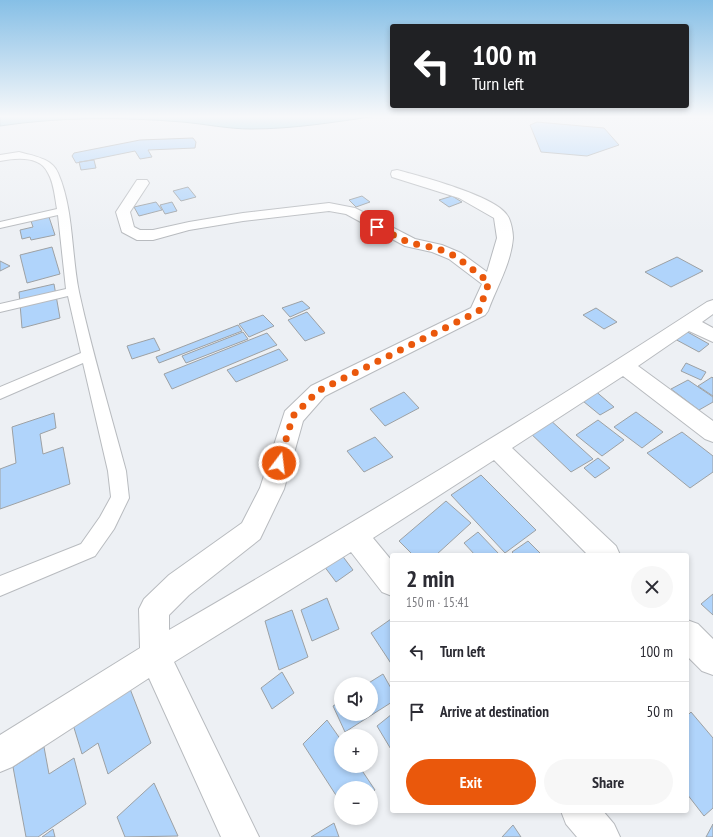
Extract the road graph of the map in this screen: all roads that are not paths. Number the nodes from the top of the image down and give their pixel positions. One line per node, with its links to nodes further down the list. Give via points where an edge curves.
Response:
1 (19, 155): 6 (lane, via 46,164 53,172)
2 (19, 155): 3 (lane)
3 (0, 158)
4 (397, 174): 8 (street, via 455,191 485,204 501,216 505,236 502,258)
5 (142, 183): 8 (street, via 123,212 127,229 137,235 153,235 243,216 329,207 350,212 410,243 436,248 455,256)
6 (63, 211): 7 (lane); 9 (lane)
7 (0, 225)
8 (489, 282): 24 (street, via 479,311 318,391 293,416 272,489 251,531 179,585 154,609)
9 (73, 290): 11 (lane); 14 (lane)
10 (713, 306): 12 (street)
11 (0, 308)
12 (690, 323): 13 (street); 15 (street)
13 (713, 336)
14 (89, 355): 16 (lane); 22 (lane, via 117,471 120,498 107,523 88,550)
15 (624, 366): 17 (street); 18 (street)
16 (0, 394)
17 (713, 433)
18 (495, 446): 19 (street); 20 (street)
19 (354, 536): 21 (street); 24 (street)
20 (604, 553)
21 (390, 580)
22 (0, 586)
23 (689, 637): 25 (street)
24 (155, 656): 26 (street); 28 (street)
25 (713, 660)
26 (0, 755)
27 (582, 813): 29 (street)
28 (240, 837)
29 (601, 837)

